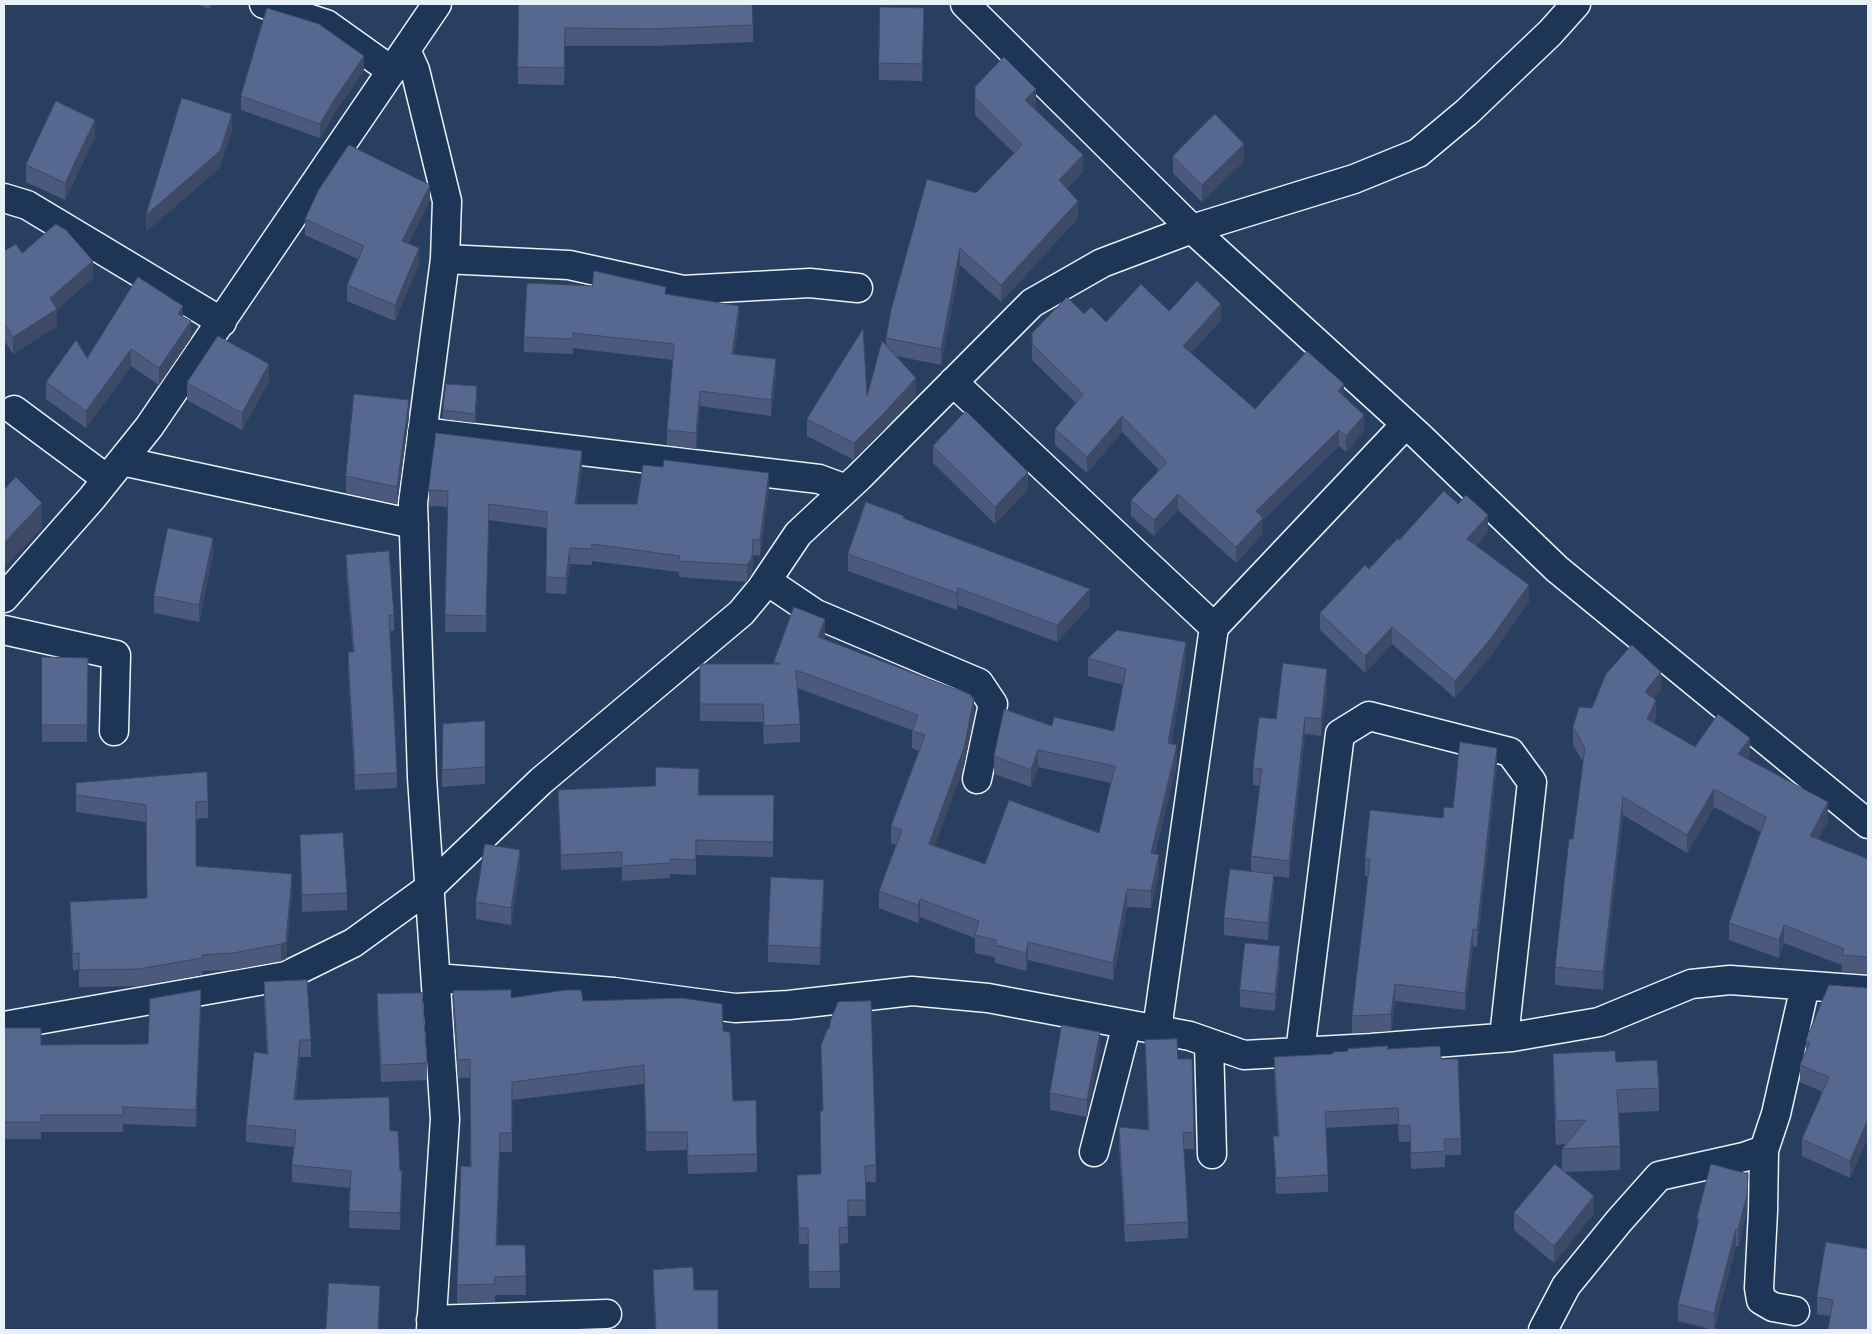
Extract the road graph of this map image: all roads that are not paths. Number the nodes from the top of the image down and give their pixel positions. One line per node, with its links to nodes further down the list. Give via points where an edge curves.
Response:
1 (264, 4): 5 (street, via 326,24)
2 (437, 4): 5 (street)
3 (964, 4): 7 (street)
4 (1576, 4): 7 (street, via 1467,112 1418,152 1354,179)
5 (399, 60): 8 (street, via 416,70 447,201); 10 (street)
6 (4, 198): 10 (street, via 27,205)
7 (1192, 229): 11 (street, via 1102,264 1032,303); 13 (street)
8 (445, 259): 9 (street, via 569,265 683,290 810,283); 14 (street)
9 (858, 288)
10 (222, 322): 15 (street, via 150,427)
11 (953, 382): 16 (street); 20 (street)
12 (14, 410): 15 (street)
13 (1406, 424): 20 (street); 24 (street, via 1557,569)
14 (422, 432): 16 (street, via 819,479); 17 (street, via 413,503)
15 (115, 470): 17 (street); 19 (street)
16 (846, 489): 18 (street, via 798,534)
17 (414, 524): 25 (street)
18 (767, 580): 23 (street, via 816,614 979,683 993,704); 25 (street, via 741,613 541,781)
19 (4, 598)
20 (1214, 627): 31 (street)
21 (4, 630): 22 (street, via 116,655)
22 (114, 731)
23 (977, 779)
24 (1868, 824)
25 (429, 888): 26 (street); 30 (street, via 353,943 286,976)
26 (436, 978): 29 (street, via 614,992 735,1008 912,991 988,998); 40 (street, via 445,1120)
27 (1805, 986): 28 (street); 32 (street, via 1730,980 1691,984 1599,1022); 35 (street, via 1776,1114)
28 (1868, 990)
29 (1127, 1024): 31 (street); 36 (street)
30 (4, 1026)
31 (1159, 1030): 33 (street)
32 (1504, 1037): 34 (street); 34 (street, via 1532,782 1510,752 1369,716 1340,734)
33 (1209, 1043): 34 (street, via 1244,1055); 37 (street)
34 (1300, 1052)
35 (1764, 1150): 38 (street, via 1761,1300 1773,1307); 41 (street, via 1659,1176 1566,1286)
36 (1094, 1152)
37 (1212, 1154)
38 (1795, 1311)
39 (607, 1314): 40 (street)
40 (431, 1325)
41 (1543, 1330)

